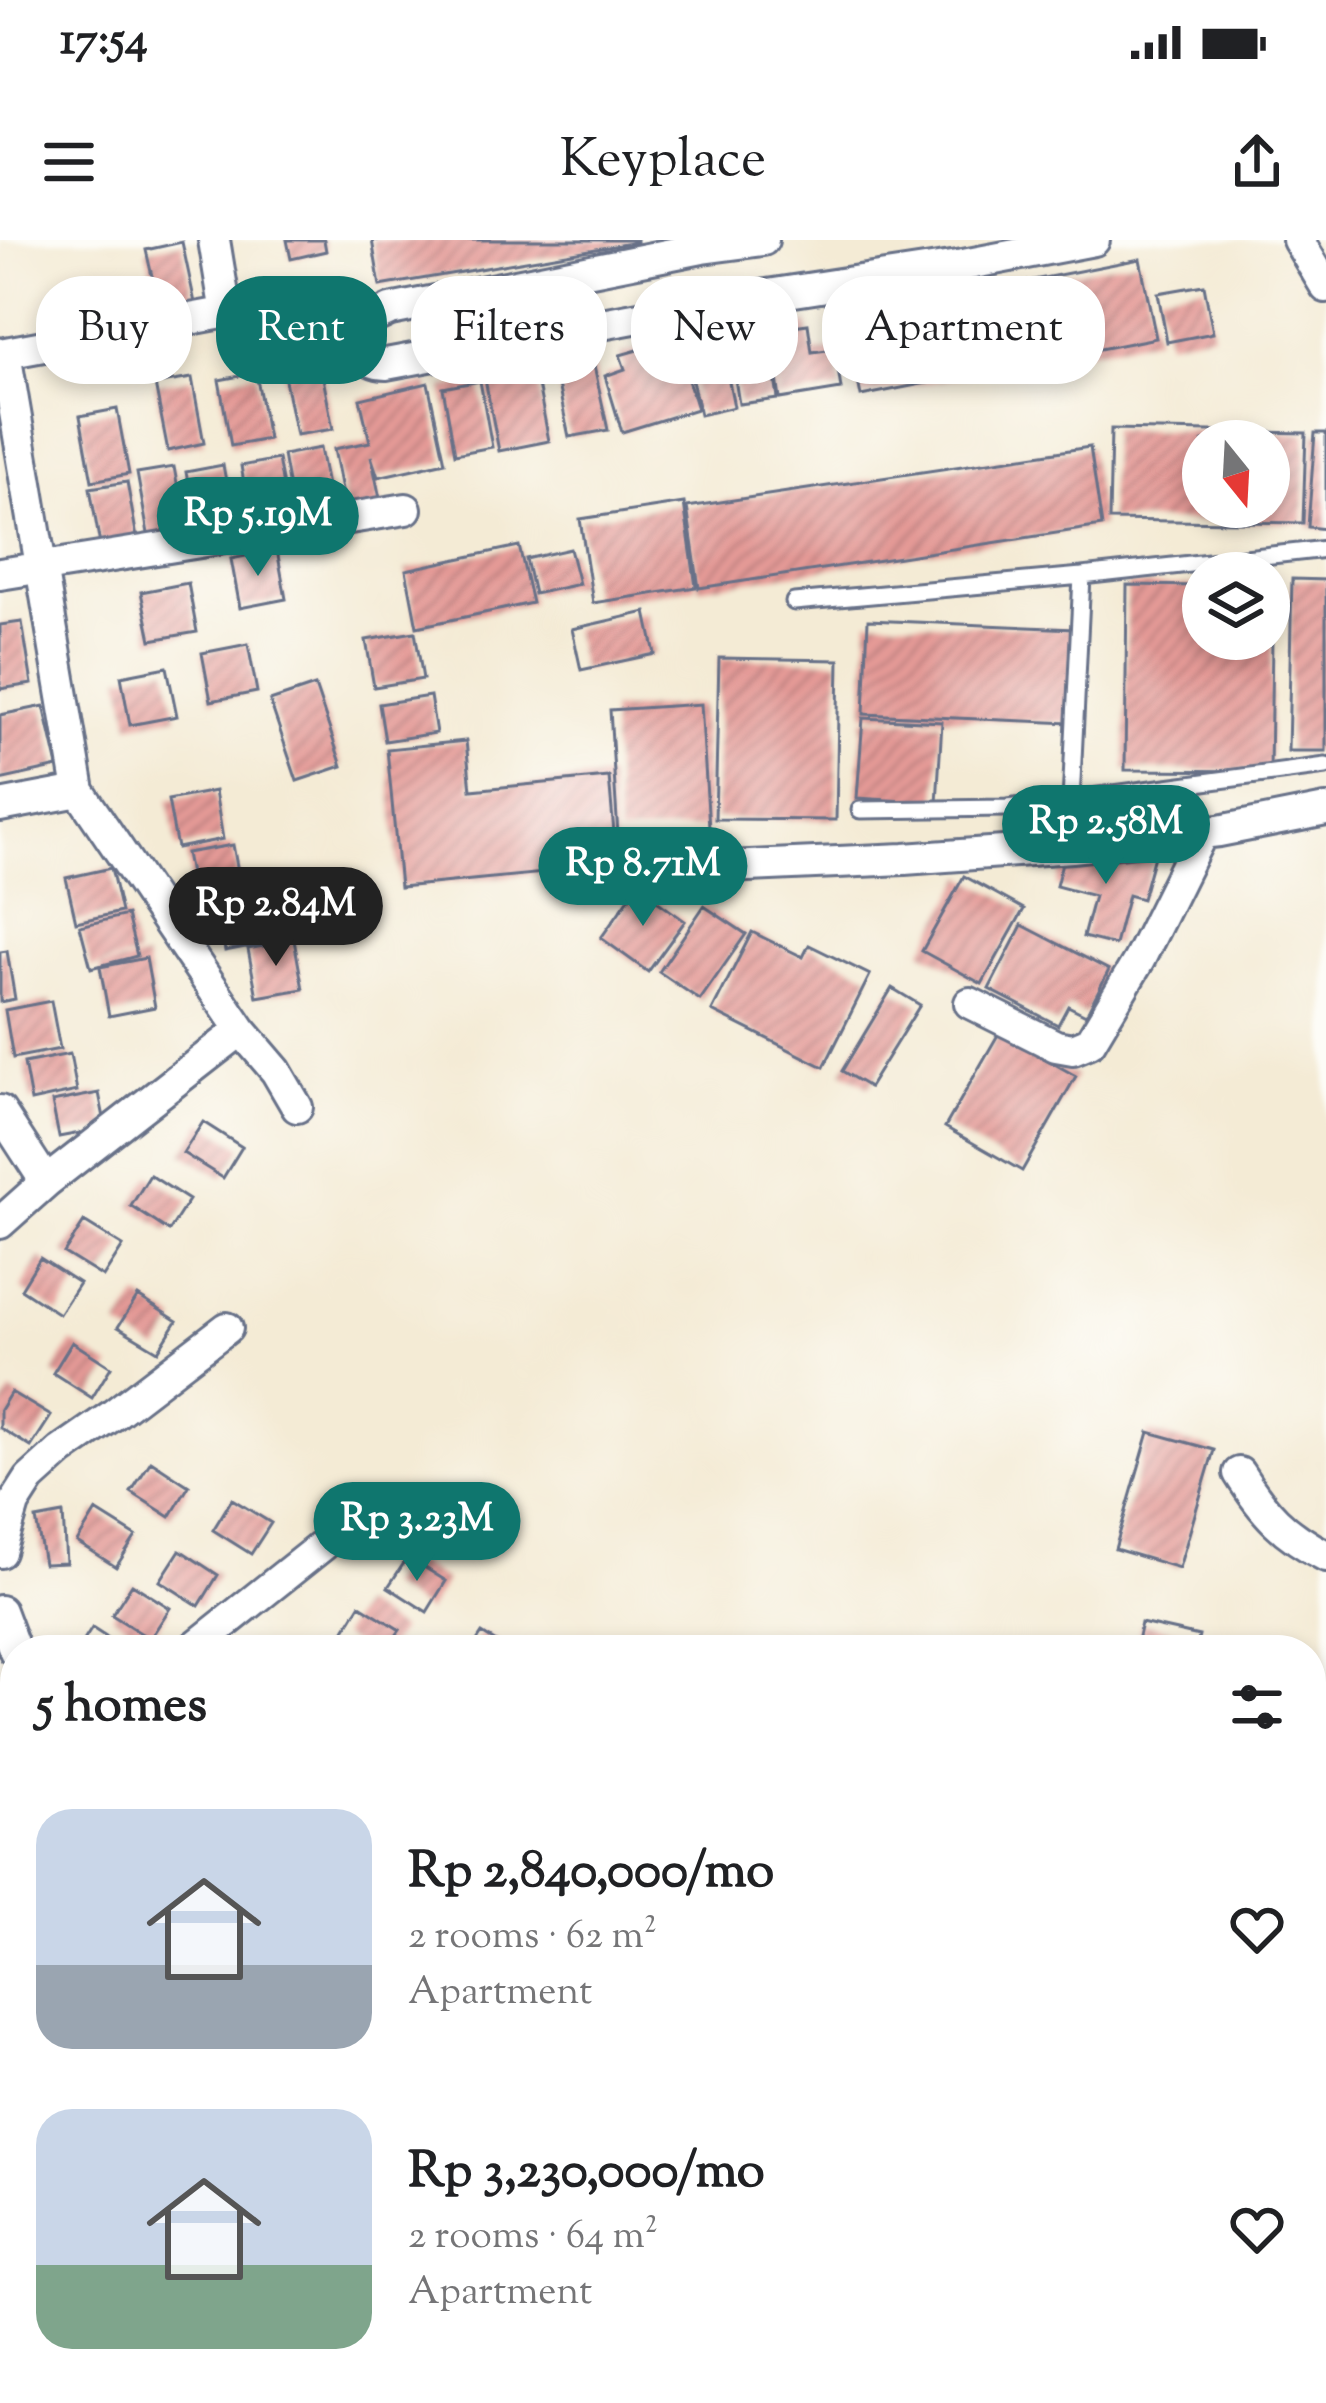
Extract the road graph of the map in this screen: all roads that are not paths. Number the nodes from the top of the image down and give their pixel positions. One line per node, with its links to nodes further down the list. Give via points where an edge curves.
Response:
1 (214, 240): 6 (street)
2 (763, 240): 5 (street)
3 (1094, 240): 9 (street)
4 (1298, 240): 8 (street)
5 (702, 244): 7 (street); 11 (street, via 390,310 356,333 365,358 386,364)
6 (220, 276)
7 (709, 276)
8 (1326, 287)
9 (798, 290)
10 (216, 315): 12 (street)
11 (631, 319)
12 (3, 354): 15 (street)
13 (406, 509): 15 (street)
14 (1326, 549): 17 (lane)
15 (40, 566): 16 (street); 20 (street)
16 (0, 574)
17 (1082, 576): 18 (lane); 21 (lane)
18 (794, 602)
19 (1326, 766): 21 (lane)
20 (79, 790): 22 (street); 28 (street)
21 (1071, 801): 23 (lane)
22 (0, 806)
23 (860, 810)
24 (1326, 810): 25 (street)
25 (1202, 833): 26 (street); 27 (street, via 1090,1042 1056,1046)
26 (612, 875)
27 (970, 1003)
28 (241, 1030): 29 (street); 31 (street)
29 (297, 1107)
30 (0, 1111): 31 (street)
31 (46, 1183): 32 (street)
32 (0, 1222)
33 (227, 1328): 36 (street, via 30,1479)
34 (1239, 1473): 37 (street, via 1280,1528)
35 (322, 1545): 38 (street)
36 (0, 1552)
37 (1326, 1556)
38 (210, 1635)

